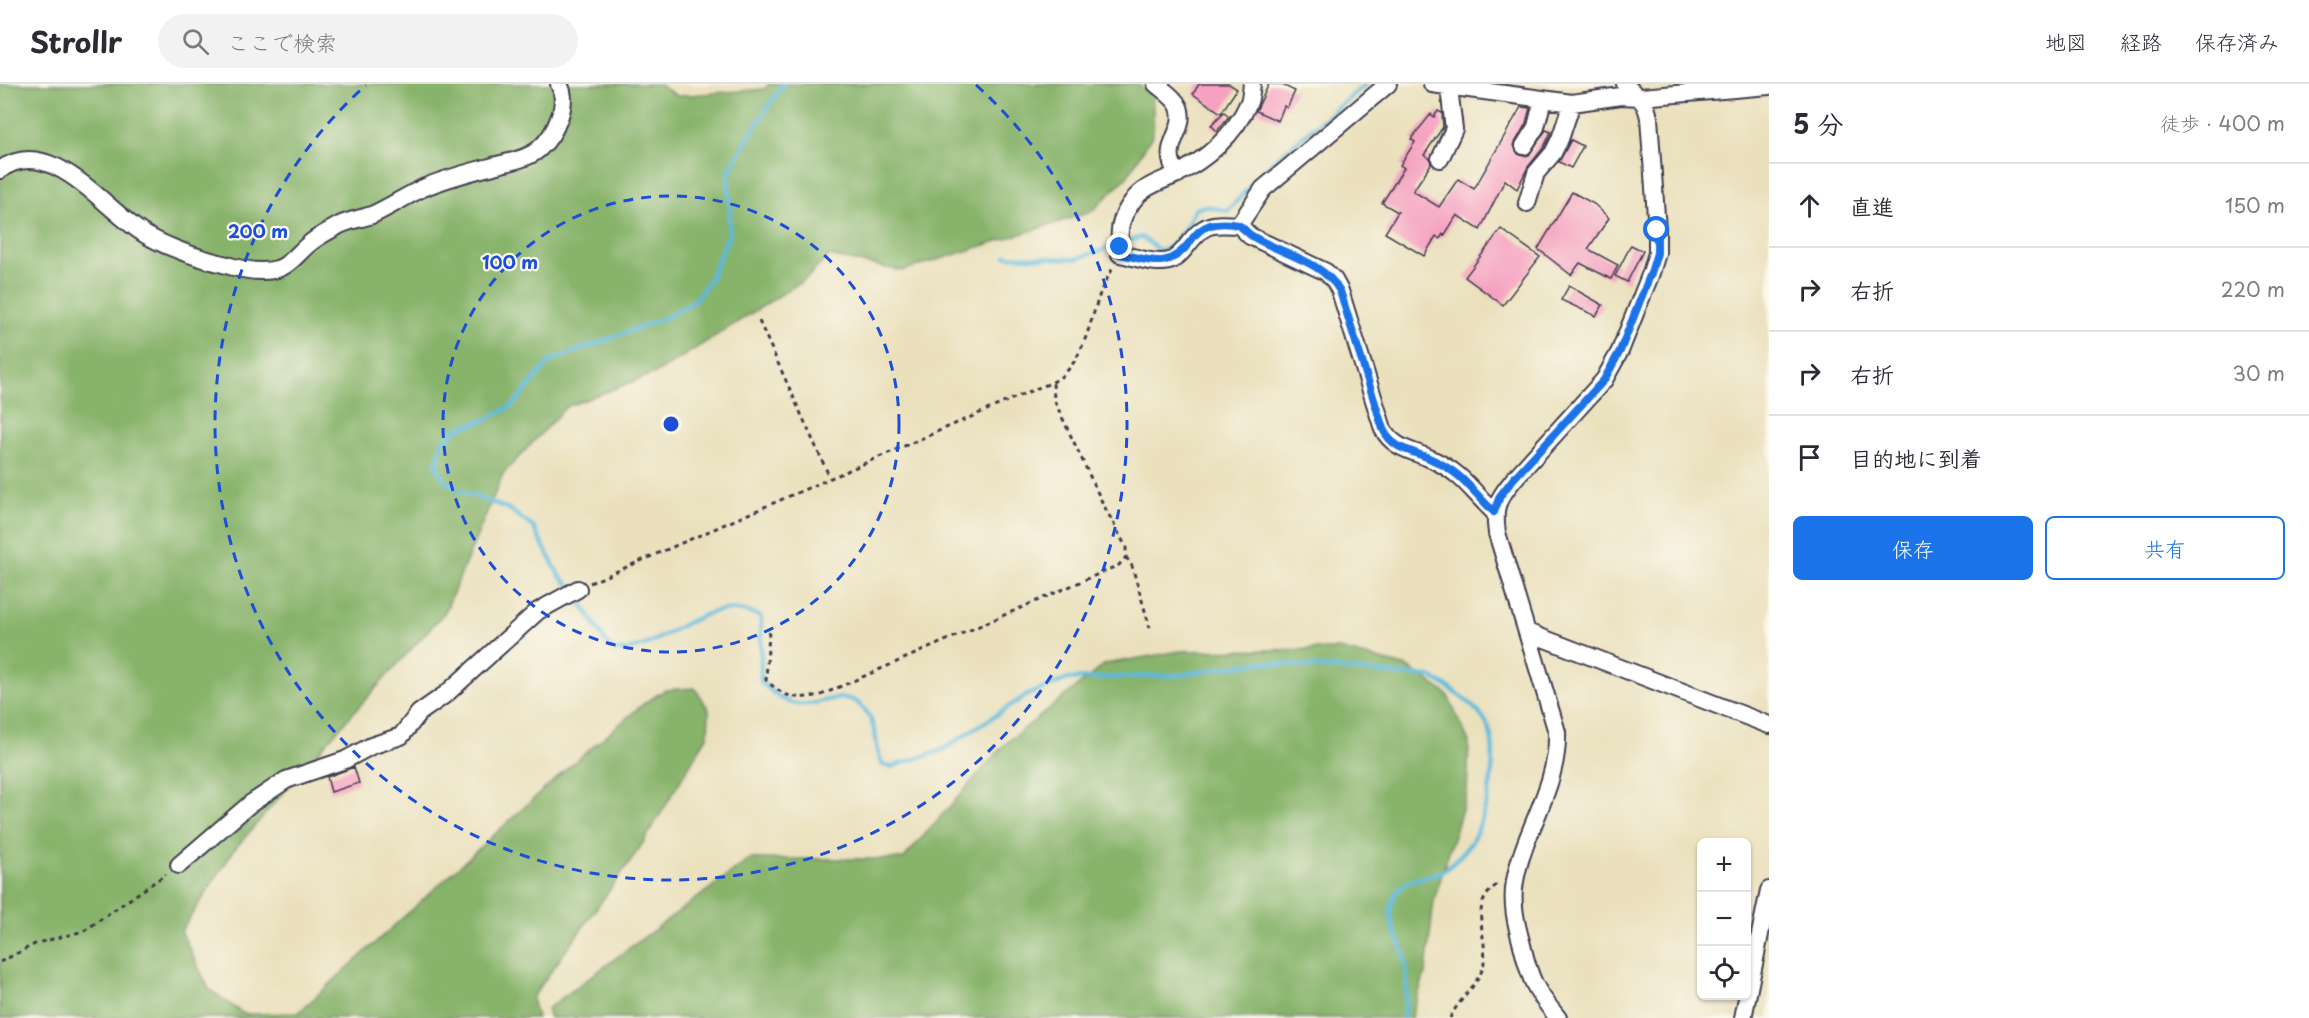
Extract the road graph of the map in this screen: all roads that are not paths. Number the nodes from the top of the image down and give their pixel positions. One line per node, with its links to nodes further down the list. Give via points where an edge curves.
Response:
1 (559, 84): 13 (street, via 562,112 538,150 519,160 448,179 374,214 339,225 284,266 268,271 224,265 147,236 53,164 24,161)
2 (1156, 84): 14 (street, via 1179,108 1169,156)
3 (1388, 84): 16 (street, via 1263,189)
4 (1625, 84): 8 (street)
5 (1250, 85): 14 (street, via 1250,101 1237,124 1215,150)
6 (1440, 86): 9 (street); 12 (street, via 1454,129)
7 (1769, 86): 8 (street)
8 (1641, 97): 10 (street); 17 (street, via 1649,118 1655,188 1657,253 1651,273 1604,380 1514,478)
9 (1543, 99): 10 (street); 11 (street, via 1536,127)
10 (1572, 103): 15 (street, via 1553,153 1536,173)
11 (1524, 146)
12 (1440, 159)
13 (0, 170)
14 (1178, 174): 16 (street, via 1146,188 1133,200 1124,214 1119,246 1160,262 1181,254 1203,228)
15 (1527, 203)
16 (1239, 225): 17 (street, via 1250,236 1326,272 1334,280 1388,440 1459,474)
17 (1494, 512): 19 (street)
18 (574, 591): 21 (street, via 538,611 446,694 419,713 401,736 286,780 250,804)
19 (1527, 632): 20 (street); 23 (street, via 1557,732 1558,752 1515,881 1514,914 1530,977)
20 (1769, 724)
21 (179, 865)
22 (1769, 890): 24 (street)
23 (1558, 1018)
24 (1743, 1018)

